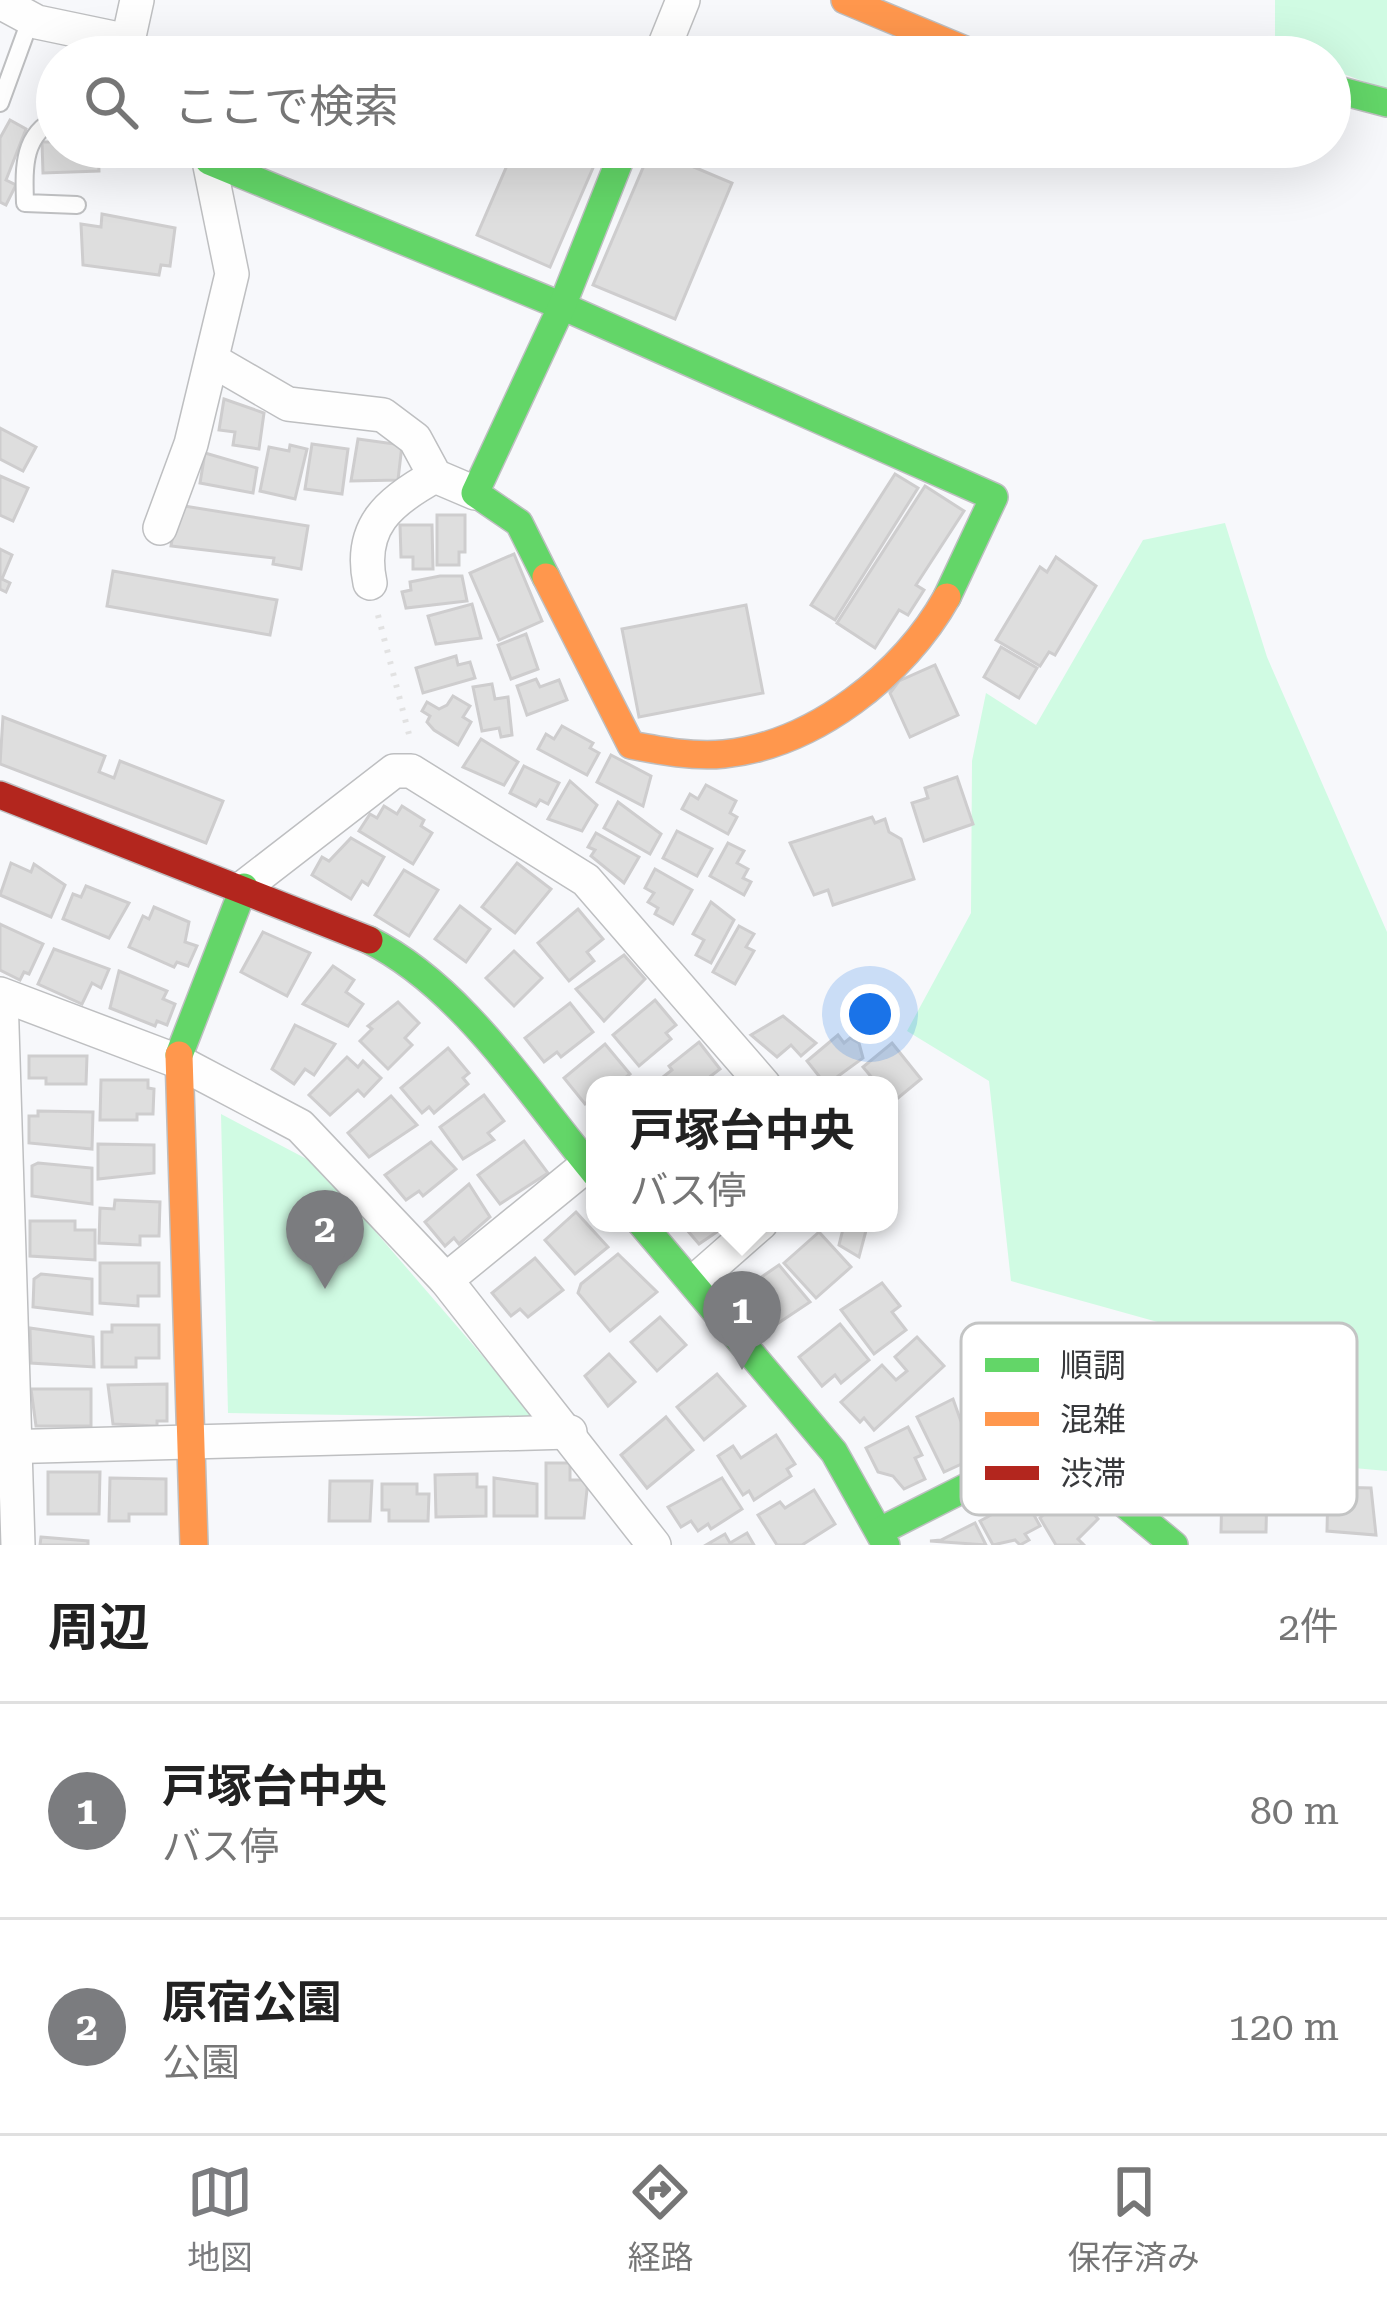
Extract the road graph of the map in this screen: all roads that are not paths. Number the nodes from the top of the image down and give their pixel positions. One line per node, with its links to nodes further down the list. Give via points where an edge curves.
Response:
1 (136, 0): 7 (street)
2 (683, 0): 8 (street)
3 (845, 0): 9 (street)
4 (0, 2): 5 (street)
5 (31, 18): 6 (street); 11 (lane)
6 (85, 36)
7 (130, 36)
8 (669, 36)
9 (932, 36)
10 (1351, 94): 12 (street)
11 (0, 104)
12 (1387, 104)
13 (36, 134): 17 (lane, via 28,145 25,203)
14 (207, 168): 19 (street, via 232,274)
15 (237, 168): 18 (street)
16 (617, 168): 18 (street)
17 (76, 206)
18 (562, 306): 21 (street); 21 (street, via 994,497 937,615 900,660 778,739 734,753 679,755 631,745 519,523)
19 (212, 360): 20 (street, via 288,404 383,415 415,440); 22 (street)
20 (435, 476): 21 (street); 23 (street, via 370,527)
21 (475, 493)
22 (160, 528)
23 (370, 583)
24 (0, 795): 25 (street)
25 (244, 887): 27 (street); 28 (street, via 394,771 411,771 586,880); 29 (street, via 397,954 458,1010)
26 (0, 995): 27 (street); 37 (street)
27 (177, 1061): 33 (street, via 300,1126); 36 (street)
28 (756, 1076)
29 (586, 1163)
30 (586, 1173): 33 (street)
31 (649, 1232): 34 (street)
32 (751, 1232): 34 (street)
33 (446, 1280): 35 (street)
34 (695, 1281): 40 (street, via 834,1452)
35 (570, 1432): 36 (street); 43 (street)
36 (190, 1442): 37 (street); 42 (street)
37 (7, 1447): 41 (street)
38 (961, 1493): 40 (street)
39 (1138, 1515): 44 (street)
40 (873, 1540)
41 (18, 1545)
42 (194, 1545)
43 (654, 1545)
44 (1174, 1545)

